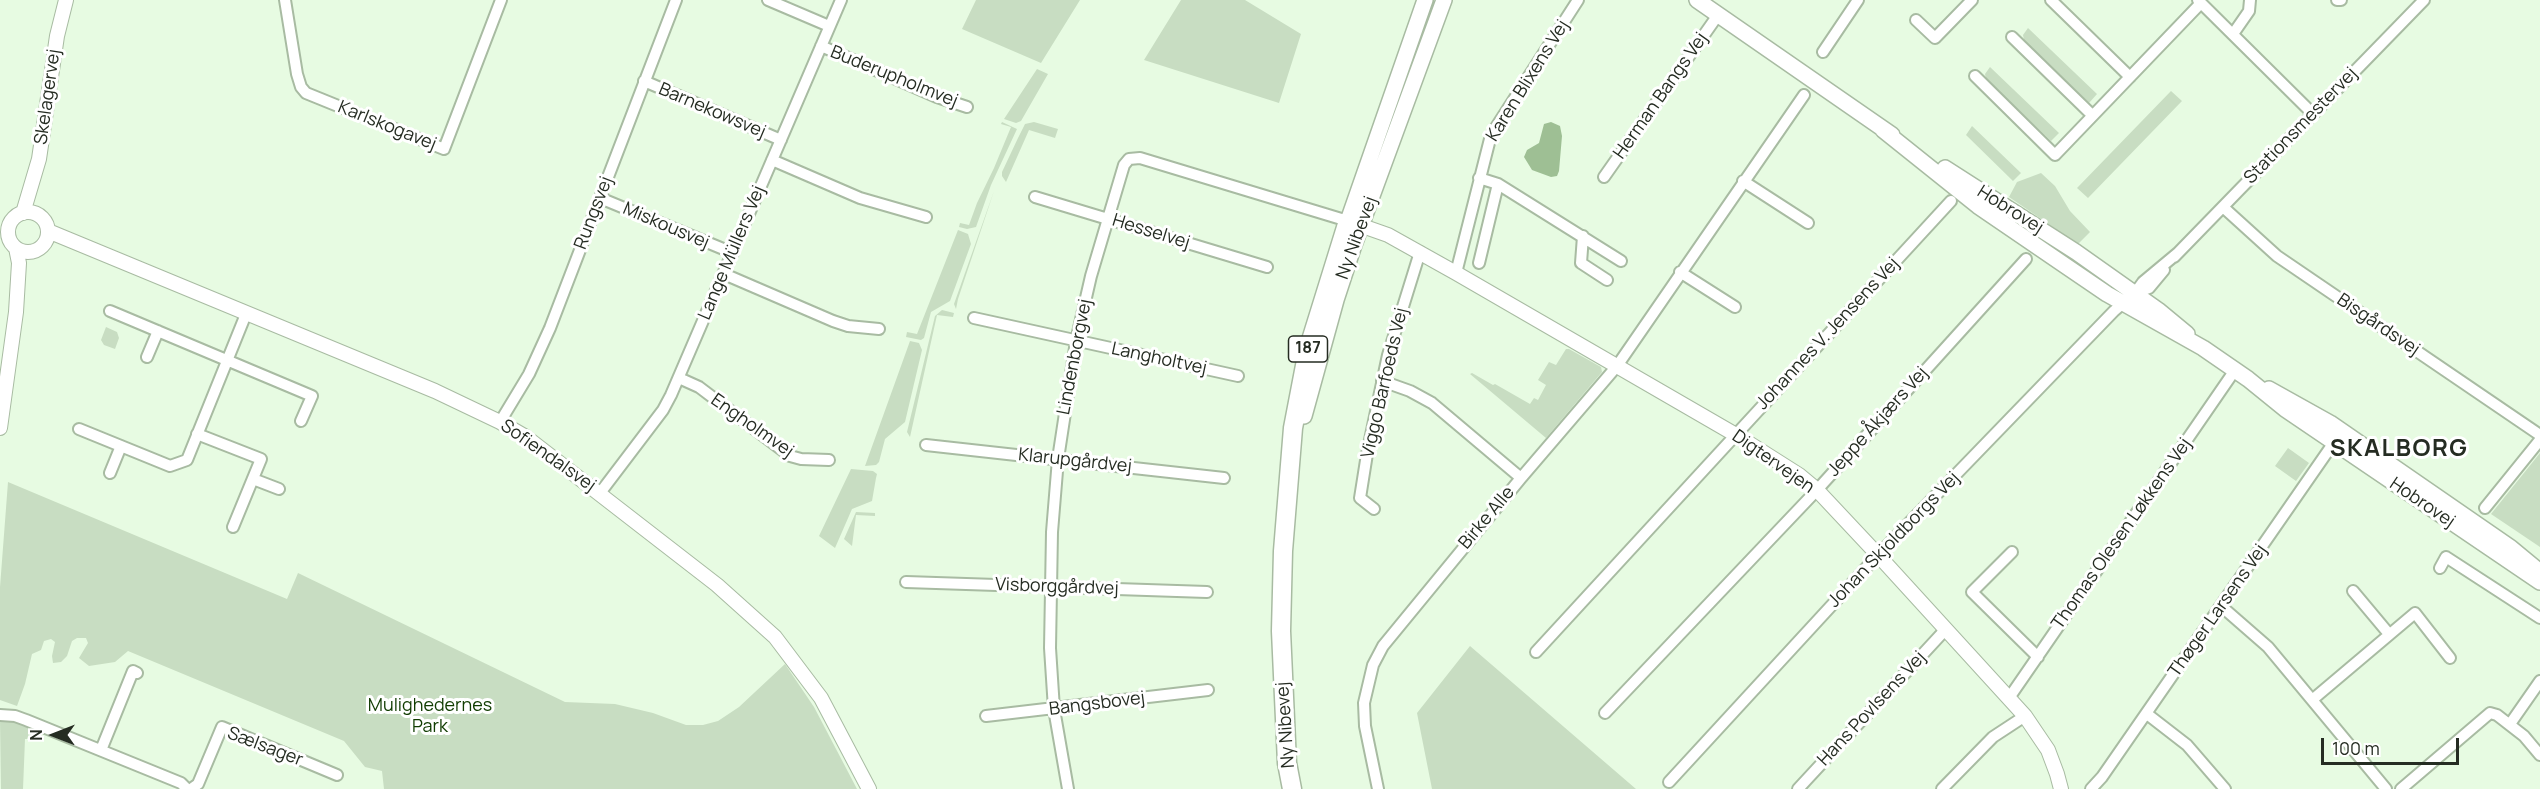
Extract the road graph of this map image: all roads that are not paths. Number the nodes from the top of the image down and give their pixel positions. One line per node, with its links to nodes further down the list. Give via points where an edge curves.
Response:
1 (58, 0): 21 (street, Skelagervej)
2 (66, 0): 21 (street, Skelagervej)
3 (285, 0): 4 (street, Karlskogavej, via 297,74 306,93 444,149)
4 (501, 0)
5 (676, 0): 27 (street, Rungsvej)
6 (768, 0): 19 (street)
7 (841, 0): 19 (street, Lange Müllers Vej)
8 (1578, 0): 35 (street, Karen Blixens Vej, via 1491,135)
9 (1697, 0): 17 (main road, Hobrovej)
10 (1858, 0): 24 (street)
11 (2051, 0): 26 (street)
12 (2250, 0): 20 (street, via 2249,11)
13 (2424, 0): 31 (street, Stationsmestervej)
14 (1435, 1): 45 (main road, Ny Nibevej / 187)
15 (2200, 1): 20 (street); 26 (street)
16 (1965, 2): 18 (street, via 1935,38)
17 (1718, 15): 34 (street, Herman Bangs Vej); 60 (main road, Hobrovej, via 1883,129 1978,206 2099,289)
18 (1916, 20)
19 (830, 26): 23 (street, Lange Müllers Vej)
20 (2233, 34): 31 (street)
21 (57, 36): 44 (street, Skelagervej, via 39,159)
22 (2012, 37): 30 (street)
23 (821, 46): 29 (street, Buderupholmvej); 32 (street, Lange Müllers Vej)
24 (1823, 52)
25 (1975, 76): 30 (street, via 2055,155)
26 (2130, 77): 30 (street)
27 (644, 81): 32 (street, Barnekowsvej); 39 (street, Rungsvej)
28 (1804, 95): 36 (street, Birke Alle)
29 (967, 107)
30 (2091, 114)
31 (2313, 114): 41 (street, Stationsmestervej)
32 (781, 140): 33 (street, Lange Müllers Vej)
33 (772, 160): 42 (street, via 860,198); 51 (street, Lange Müllers Vej)
34 (1604, 177)
35 (1479, 178): 37 (street); 57 (street, Karen Blixens Vej)
36 (1743, 181): 46 (street); 56 (street, Birke Alle)
37 (1498, 184): 47 (street); 54 (street)
38 (1035, 197): 43 (street, Hesselvej)
39 (600, 198): 51 (street, Miskousvej); 78 (street, Rungsvej, via 550,328 529,374)
40 (1951, 201): 82 (street, Johannes V. Jensens Vej)
41 (2223, 207): 60 (street, Stationsmestervej, via 2149,288); 83 (street, Bisgårdsvej, via 2277,256)
42 (926, 217)
43 (1107, 218): 45 (street, Lindenborgvej, via 1124,165 1129,159 1140,158); 55 (street, Hesselvej); 68 (street, Lindenborgvej)
44 (14, 221): 48 (street, via 45,221); 49 (street, via 10,241)
45 (1354, 223): 50 (street, Digtervejen); 76 (main road, Ny Nibevej / 187); 94 (highway, Ny Nibevej / 187, via 1321,303 1303,373)
46 (1808, 223)
47 (1583, 236): 53 (street); 59 (street, via 1581,263)
48 (42, 242): 49 (street, Sofiendalsvej, via 24,252); 63 (street); 64 (street, Sofiendalsvej, via 121,262)
49 (16, 248): 63 (street)
50 (1419, 252): 57 (street, Digtervejen); 75 (street, Viggo Barfoeds Vej)
51 (733, 253): 58 (street, Lange Müllers Vej)
52 (2026, 259): 96 (street, Jeppe Åkjærs Vej)
53 (1621, 261)
54 (1479, 262)
55 (1267, 267)
56 (1680, 272): 61 (street); 71 (street, Birke Alle)
57 (1456, 273): 71 (street, Digtervejen)
58 (724, 274): 66 (street, via 833,321); 74 (street, Lange Müllers Vej)
59 (1607, 280)
60 (2130, 298): 72 (main road, Hobrovej, via 2167,330); 102 (street, Johan Skjoldborgs Vej)
61 (1735, 307)
62 (110, 311): 67 (street)
63 (16, 312): 79 (street)
64 (246, 314): 70 (street); 78 (street, Sofiendalsvej, via 435,391)
65 (974, 318): 68 (street, Langholtvej)
66 (879, 329)
67 (158, 331): 69 (street); 70 (street)
68 (1076, 341): 73 (street, Langholtvej); 88 (street, Lindenborgvej)
69 (147, 357)
70 (228, 359): 77 (street, via 312,396); 81 (street)
71 (1617, 366): 82 (street, Digtervejen); 92 (street, Birke Alle)
72 (2241, 374): 84 (main road, Hobrovej, via 2291,399); 115 (street, Thomas Olesen Løkkens Vej)
73 (1238, 376)
74 (679, 378): 89 (street, Engholmvej, via 699,387 790,456); 97 (street, Lange Müllers Vej, via 663,410)
75 (1382, 381): 92 (street, via 1432,403); 99 (street, Viggo Barfoeds Vej, via 1360,498)
76 (1304, 416): 94 (highway, Ny Nibevej / 187)
77 (302, 421)
78 (500, 422): 97 (street, Sofiendalsvej)
79 (0, 428)
80 (79, 429): 87 (street)
81 (198, 434): 87 (street, via 187,460 170,466); 93 (street, via 261,459)
82 (1736, 435): 96 (street, Digtervejen); 114 (street, Johannes V. Jensens Vej)
83 (2540, 435)
84 (2338, 437): 104 (main road, Hobrovej, via 2511,548); 106 (main road, Hobrovej); 110 (street, Thøger Larsens Vej)
85 (2540, 440): 98 (street)
86 (926, 445): 88 (street, Klarupgårdvej)
87 (121, 446): 90 (street)
88 (1058, 459): 91 (street, Klarupgårdvej); 107 (street, Lindenborgvej)
89 (829, 460)
90 (110, 473)
91 (1224, 477)
92 (1521, 478): 137 (street, Birke Alle, via 1404,618 1373,665 1364,715)
93 (253, 479): 95 (street); 100 (street)
94 (1289, 481): 136 (highway, Ny Nibevej / 187, via 1281,631 1287,763)
95 (279, 489)
96 (1817, 490): 102 (street, Digtervejen); 123 (street, Jeppe Åkjærs Vej)
97 (600, 493): 134 (street, Sofiendalsvej, via 717,585 779,641 821,698)
98 (2485, 508)
99 (1374, 509)
100 (232, 527)
101 (2012, 552): 115 (street, via 1972,592)
102 (1878, 555): 112 (street, Digtervejen); 132 (street, Johan Skjoldborgs Vej)
103 (2440, 568): 111 (street, via 2446,557)
104 (2540, 572)
105 (906, 582): 107 (street, Visborggårdvej)
106 (2540, 582)
107 (1050, 587): 109 (street, Visborggårdvej); 122 (street, Lindenborgvej)
108 (2353, 591): 113 (street)
109 (1208, 592)
110 (2221, 606): 121 (street, via 2260,638); 124 (street, Thøger Larsens Vej)
111 (2540, 618)
112 (1946, 629): 120 (street, Digtervejen); 138 (street, Hans Povlsens Vej)
113 (2389, 634): 116 (street, via 2415,613); 121 (street)
114 (1536, 652)
115 (2038, 657): 120 (street, Thomas Olesen Løkkens Vej)
116 (2450, 658)
117 (137, 672): 129 (street, via 133,671)
118 (2540, 681): 128 (street)
119 (1208, 690): 122 (street, Bangsbovej)
120 (2009, 698): 127 (street, Digtervejen)
121 (2312, 700): 143 (street)
122 (1054, 709): 126 (street, Bangsbovej); 135 (street, Lindenborgvej)
123 (1605, 713)
124 (2146, 714): 141 (street, Thøger Larsens Vej); 142 (street, via 2187,745)
125 (0, 715): 129 (street, Sælsager, via 15,716)
126 (986, 716)
127 (2025, 716): 139 (street, via 1993,736); 140 (street, Digtervejen, via 2048,750)
128 (2510, 724): 130 (street); 144 (street, via 2490,713)
129 (101, 750): 133 (street, Sælsager)
130 (2540, 755)
131 (337, 775): 133 (street, Sælsager, via 222,728 198,784)
132 (1669, 782)
133 (189, 789)
134 (869, 789)
135 (1068, 789)
136 (1292, 789)
137 (1378, 789)
138 (1798, 789)
139 (1942, 789)
140 (2061, 789)
141 (2091, 789)
142 (2225, 789)
143 (2386, 789)
144 (2401, 789)

